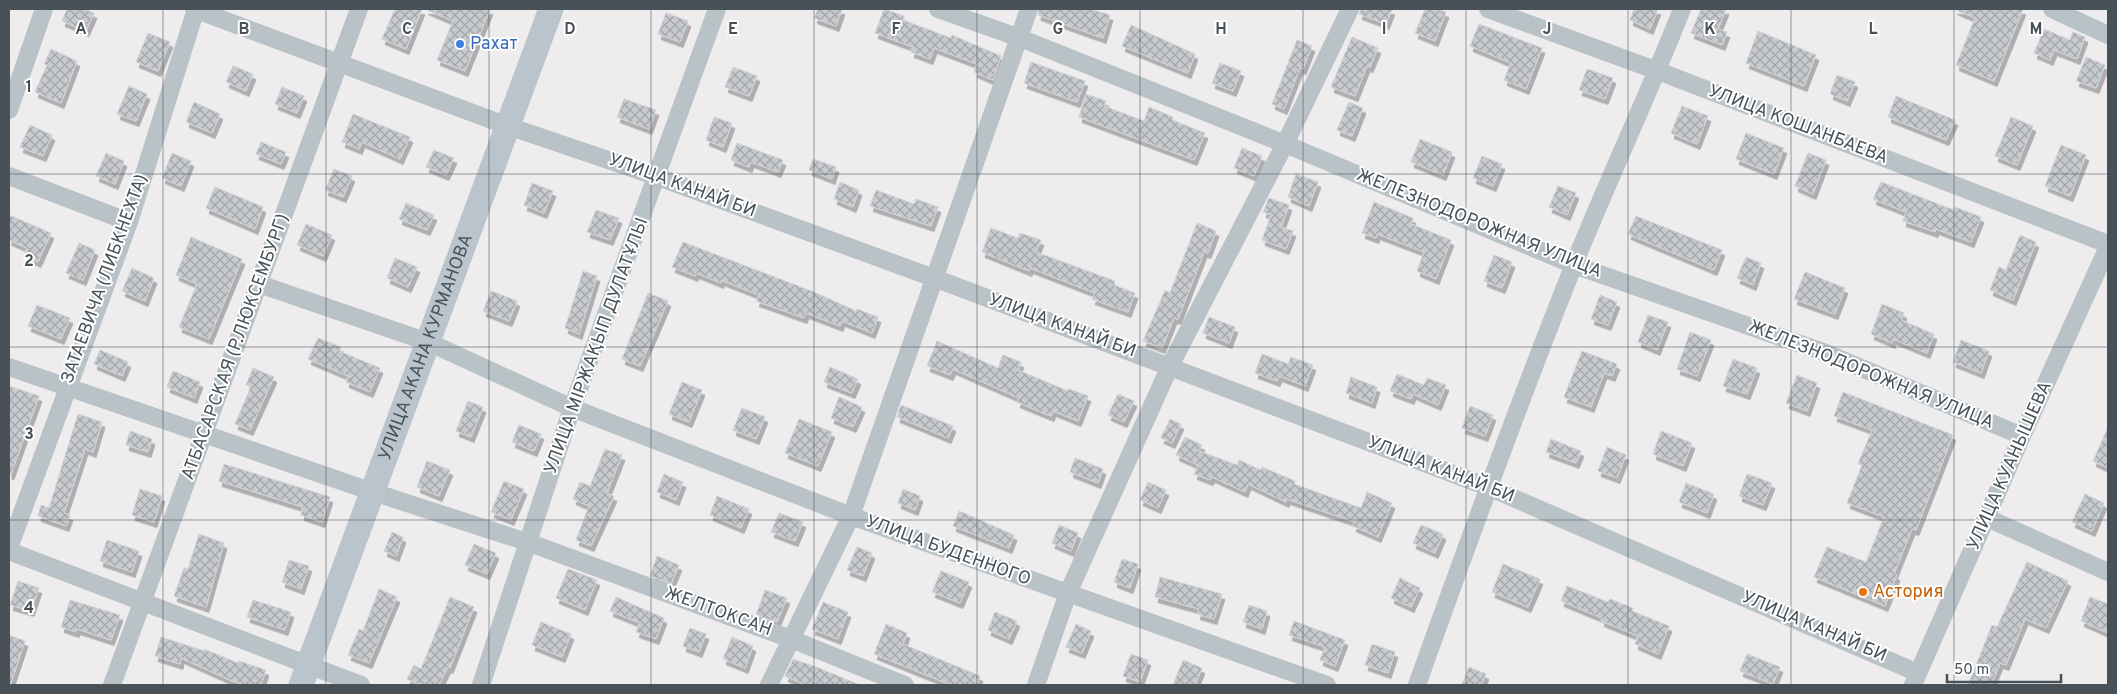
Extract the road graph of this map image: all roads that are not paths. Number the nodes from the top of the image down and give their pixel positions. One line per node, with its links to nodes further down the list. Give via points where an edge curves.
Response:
1 (44, 9): 16 (street)
2 (195, 9): 14 (street, УЛИЦА КАНАЙ БИ); 21 (street, ЗАТАЕВИЧА (ЛИБКНЕХТА))
3 (359, 9): 14 (street, АТБАСАРСКАЯ (Р.ЛЮКСЕМБУРГ))
4 (551, 9): 17 (main road, УЛИЦА АКАНА КУРМАНОВА)
5 (717, 9): 20 (street, УЛИЦА МІРЖАҚЫП ДУЛАТҰЛЫ)
6 (938, 9): 13 (street, ЖЕЛЕЗНОДОРОЖНАЯ УЛИЦА)
7 (1029, 9): 13 (street)
8 (1350, 9): 18 (street)
9 (1488, 9): 15 (street, УЛИЦА КОШАНБАЕВА)
10 (1682, 9): 15 (street)
11 (2052, 9): 12 (street)
12 (2108, 35)
13 (1020, 38): 18 (street, ЖЕЛЕЗНОДОРОЖНАЯ УЛИЦА); 24 (street)
14 (340, 62): 17 (street, УЛИЦА КАНАЙ БИ); 25 (street, АТБАСАРСКАЯ (Р.ЛЮКСЕМБУРГ))
15 (1658, 71): 22 (street, УЛИЦА КОШАНБАЕВА); 23 (street)
16 (9, 110)
17 (508, 126): 20 (street, УЛИЦА КАНАЙ БИ); 26 (main road, УЛИЦА АКАНА КУРМАНОВА)
18 (1285, 144): 23 (street, ЖЕЛЕЗНОДОРОЖНАЯ УЛИЦА); 27 (street)
19 (9, 176): 21 (street)
20 (658, 177): 24 (street, УЛИЦА КАНАЙ БИ); 30 (street, УЛИЦА МІРЖАҚЫП ДУЛАТҰЛЫ)
21 (128, 222): 29 (street, ЗАТАЕВИЧА (ЛИБКНЕХТА))
22 (2108, 246): 32 (street, УЛИЦА КУАНЫШЕВА)
23 (1574, 265): 32 (street, ЖЕЛЕЗНОДОРОЖНАЯ УЛИЦА, via 1826,353); 33 (street)
24 (934, 278): 27 (street, УЛИЦА КАНАЙ БИ); 35 (street)
25 (259, 284): 26 (street, УЛИЦА БУДЕННОГО); 31 (street, АТБАСАРСКАЯ (Р.ЛЮКСЕМБУРГ))
26 (428, 342): 30 (street, УЛИЦА БУДЕННОГО); 34 (main road, УЛИЦА АКАНА КУРМАНОВА)
27 (1170, 366): 33 (street, УЛИЦА КАНАЙ БИ); 40 (street)
28 (9, 367): 29 (street, ЖЕЛТОКСАН)
29 (67, 387): 31 (street, ЖЕЛТОКСАН); 38 (street, ЗАТАЕВИЧА (ЛИБКНЕХТА))
30 (572, 408): 35 (street, УЛИЦА БУДЕННОГО); 37 (street, УЛИЦА МІРЖАҚЫП ДУЛАТҰЛЫ)
31 (204, 434): 34 (street, ЖЕЛТОКСАН); 41 (street, АТБАСАРСКАЯ (Р.ЛЮКСЕМБУРГ))
32 (2022, 436): 36 (street, УЛИЦА КУАНЫШЕВА)
33 (1488, 487): 44 (street, УЛИЦА КАНАЙ БИ); 52 (street)
34 (373, 492): 37 (street, ЖЕЛТОКСАН); 43 (main road, УЛИЦА АКАНА КУРМАНОВА)
35 (851, 516): 40 (street, УЛИЦА БУДЕННОГО); 42 (street)
36 (1987, 518): 39 (street); 44 (street, УЛИЦА КУАНЫШЕВА)
37 (530, 542): 42 (street, ЖЕЛТОКСАН); 47 (street, УЛИЦА МІРЖАҚЫП ДУЛАТҰЛЫ)
38 (9, 549): 41 (street)
39 (2108, 572)
40 (1068, 594): 50 (street); 51 (street, УЛИЦА БУДЕННОГО)
41 (143, 601): 43 (street); 45 (street, АТБАСАРСКАЯ (Р.ЛЮКСЕМБУРГ))
42 (791, 639): 48 (street); 49 (street, ЖЕЛТОКСАН)
43 (305, 675): 46 (street)
44 (1916, 679)
45 (112, 685)
46 (361, 685)
47 (481, 685)
48 (769, 685)
49 (905, 685)
50 (1036, 685)
51 (1327, 685)
52 (1417, 685)

